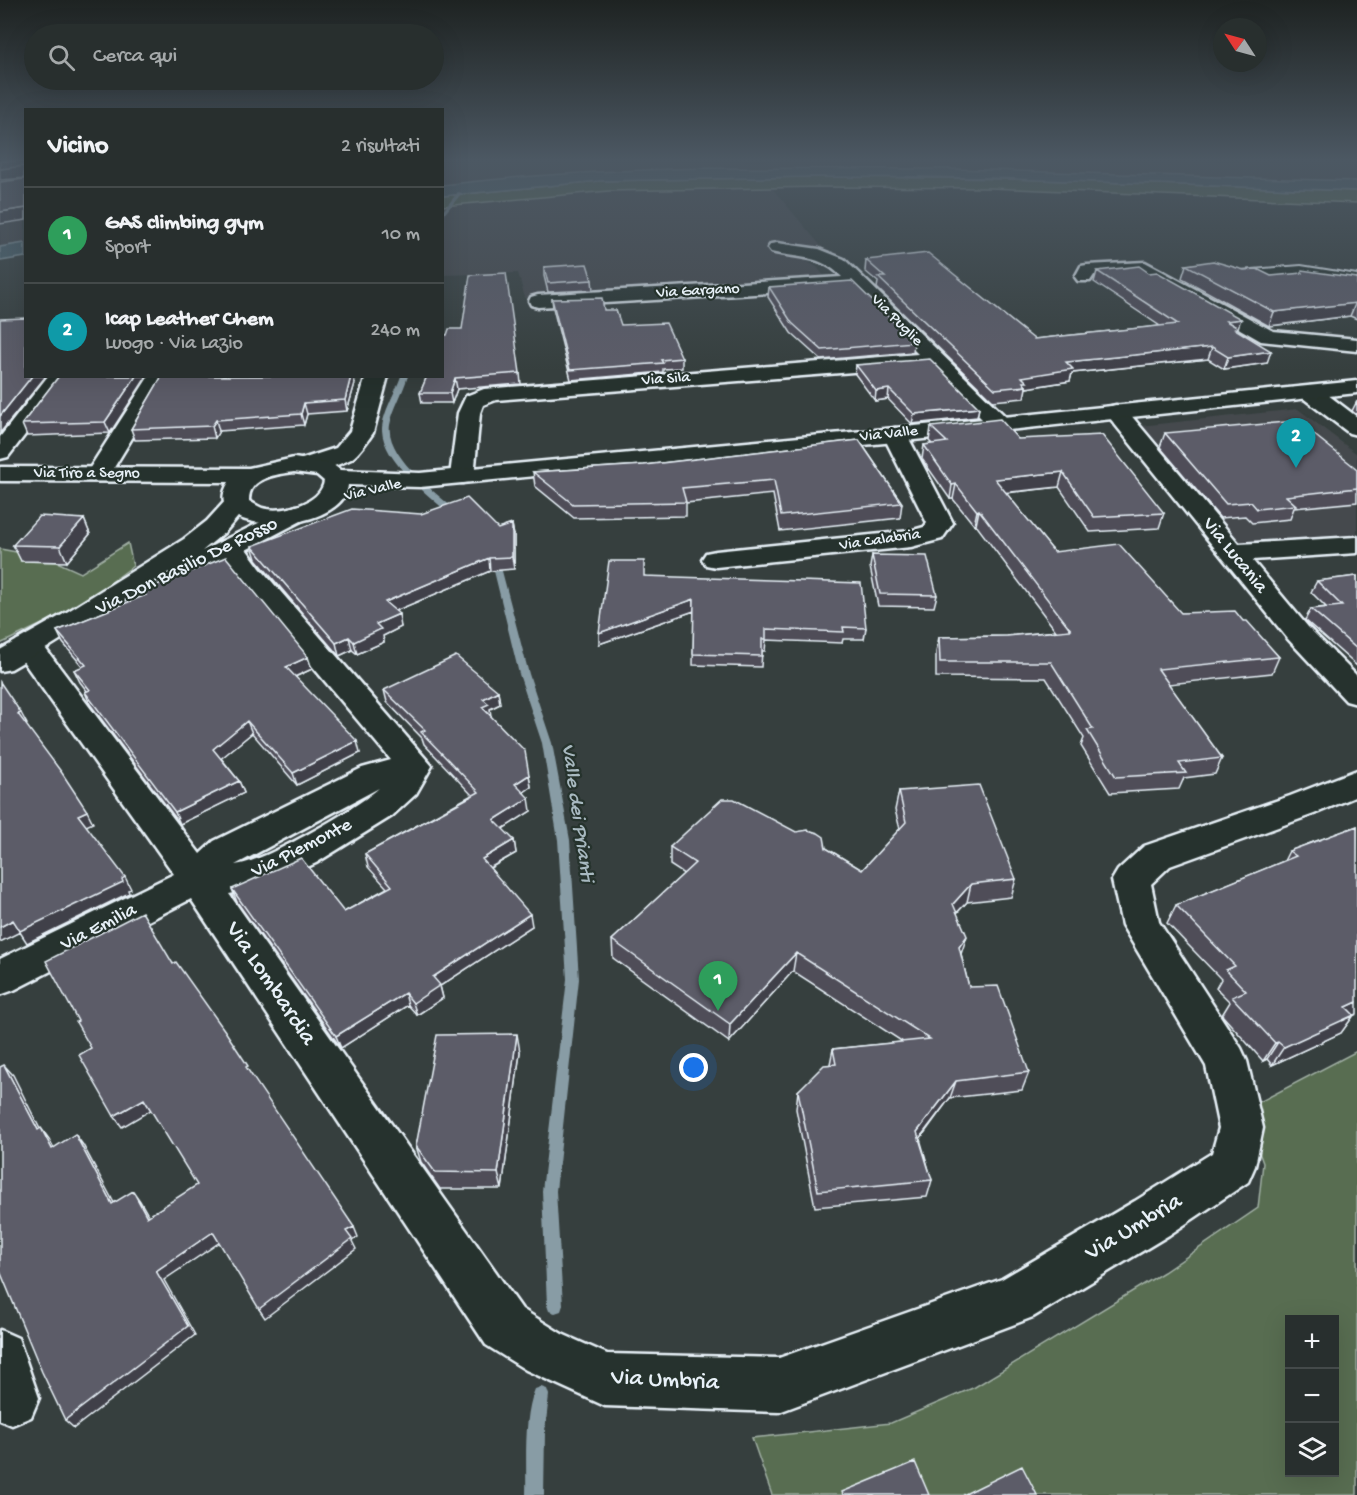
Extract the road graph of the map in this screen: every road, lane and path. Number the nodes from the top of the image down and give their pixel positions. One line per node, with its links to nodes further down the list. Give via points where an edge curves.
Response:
1 (777, 248): 7 (street, Via Puglie, via 819,254 838,263)
2 (1175, 266): 3 (street)
3 (1145, 267): 5 (street, via 1087,270); 9 (street, via 1268,337)
4 (1232, 273): 6 (street, via 1301,271)
5 (1084, 277)
6 (1357, 280)
7 (857, 282): 8 (street, Via Gargano); 10 (street, Via Puglie)
8 (538, 301)
9 (1357, 345)
10 (935, 359): 17 (street, Via Puglie); 26 (street, Via Sila, via 492,394 474,401 469,413)
11 (58, 378): 20 (street)
12 (159, 378): 23 (street)
13 (376, 378): 21 (street, via 361,433 344,453)
14 (1357, 387): 15 (street, Via Valle)
15 (1311, 393): 16 (street, Via Valle); 18 (street)
16 (1116, 412): 17 (street, Via Valle); 34 (street, Via Lucania)
17 (1000, 424): 19 (street, Via Valle)
18 (1357, 428)
19 (895, 435): 26 (street, Via Valle); 35 (street, Via Calabria, via 940,523 933,533 911,539)
20 (0, 452)
21 (308, 465): 25 (street, Via Valle, via 280,466); 27 (street, Via Valle, via 330,471)
22 (0, 474): 23 (street, Via Tiro a Segno)
23 (98, 474): 24 (street, Via Tiro a Segno)
24 (174, 474): 25 (street, Via Tiro a Segno); 29 (street, Via Tiro a Segno)
25 (253, 475): 29 (street, via 243,482)
26 (462, 476): 28 (street, Via Valle)
27 (336, 477): 28 (street, Via Valle); 30 (street, Via Valle, via 338,485)
28 (420, 480): 30 (street, Via Valle)
29 (235, 500): 31 (street, Via Valle, via 242,510 266,516); 36 (street, Via Don Basilio De Rosso, via 223,522 200,541)
30 (326, 502): 31 (street, Via Valle)
31 (296, 514): 33 (street, Via Don Basilio De Rosso)
32 (1357, 545): 34 (street)
33 (232, 548): 36 (street, Via Don Basilio De Rosso); 40 (street, Via Piemonte, via 415,766 404,785 380,807 303,853 249,878)
34 (1232, 553): 38 (street, Via Lucania, via 1298,633)
35 (716, 559)
36 (76, 619): 37 (street, Via Don Basilio De Rosso)
37 (14, 655): 40 (street, Via Lombardia)
38 (1357, 694)
39 (1357, 782): 42 (street, Via Umbria, via 1157,856 1131,880 1141,925 1226,1061 1241,1128 1232,1166 1152,1218 1016,1299 778,1385 605,1380 544,1352)
40 (198, 879): 41 (street, Via Emilia); 42 (street, Via Lombardia)
41 (0, 978)
42 (504, 1327)

